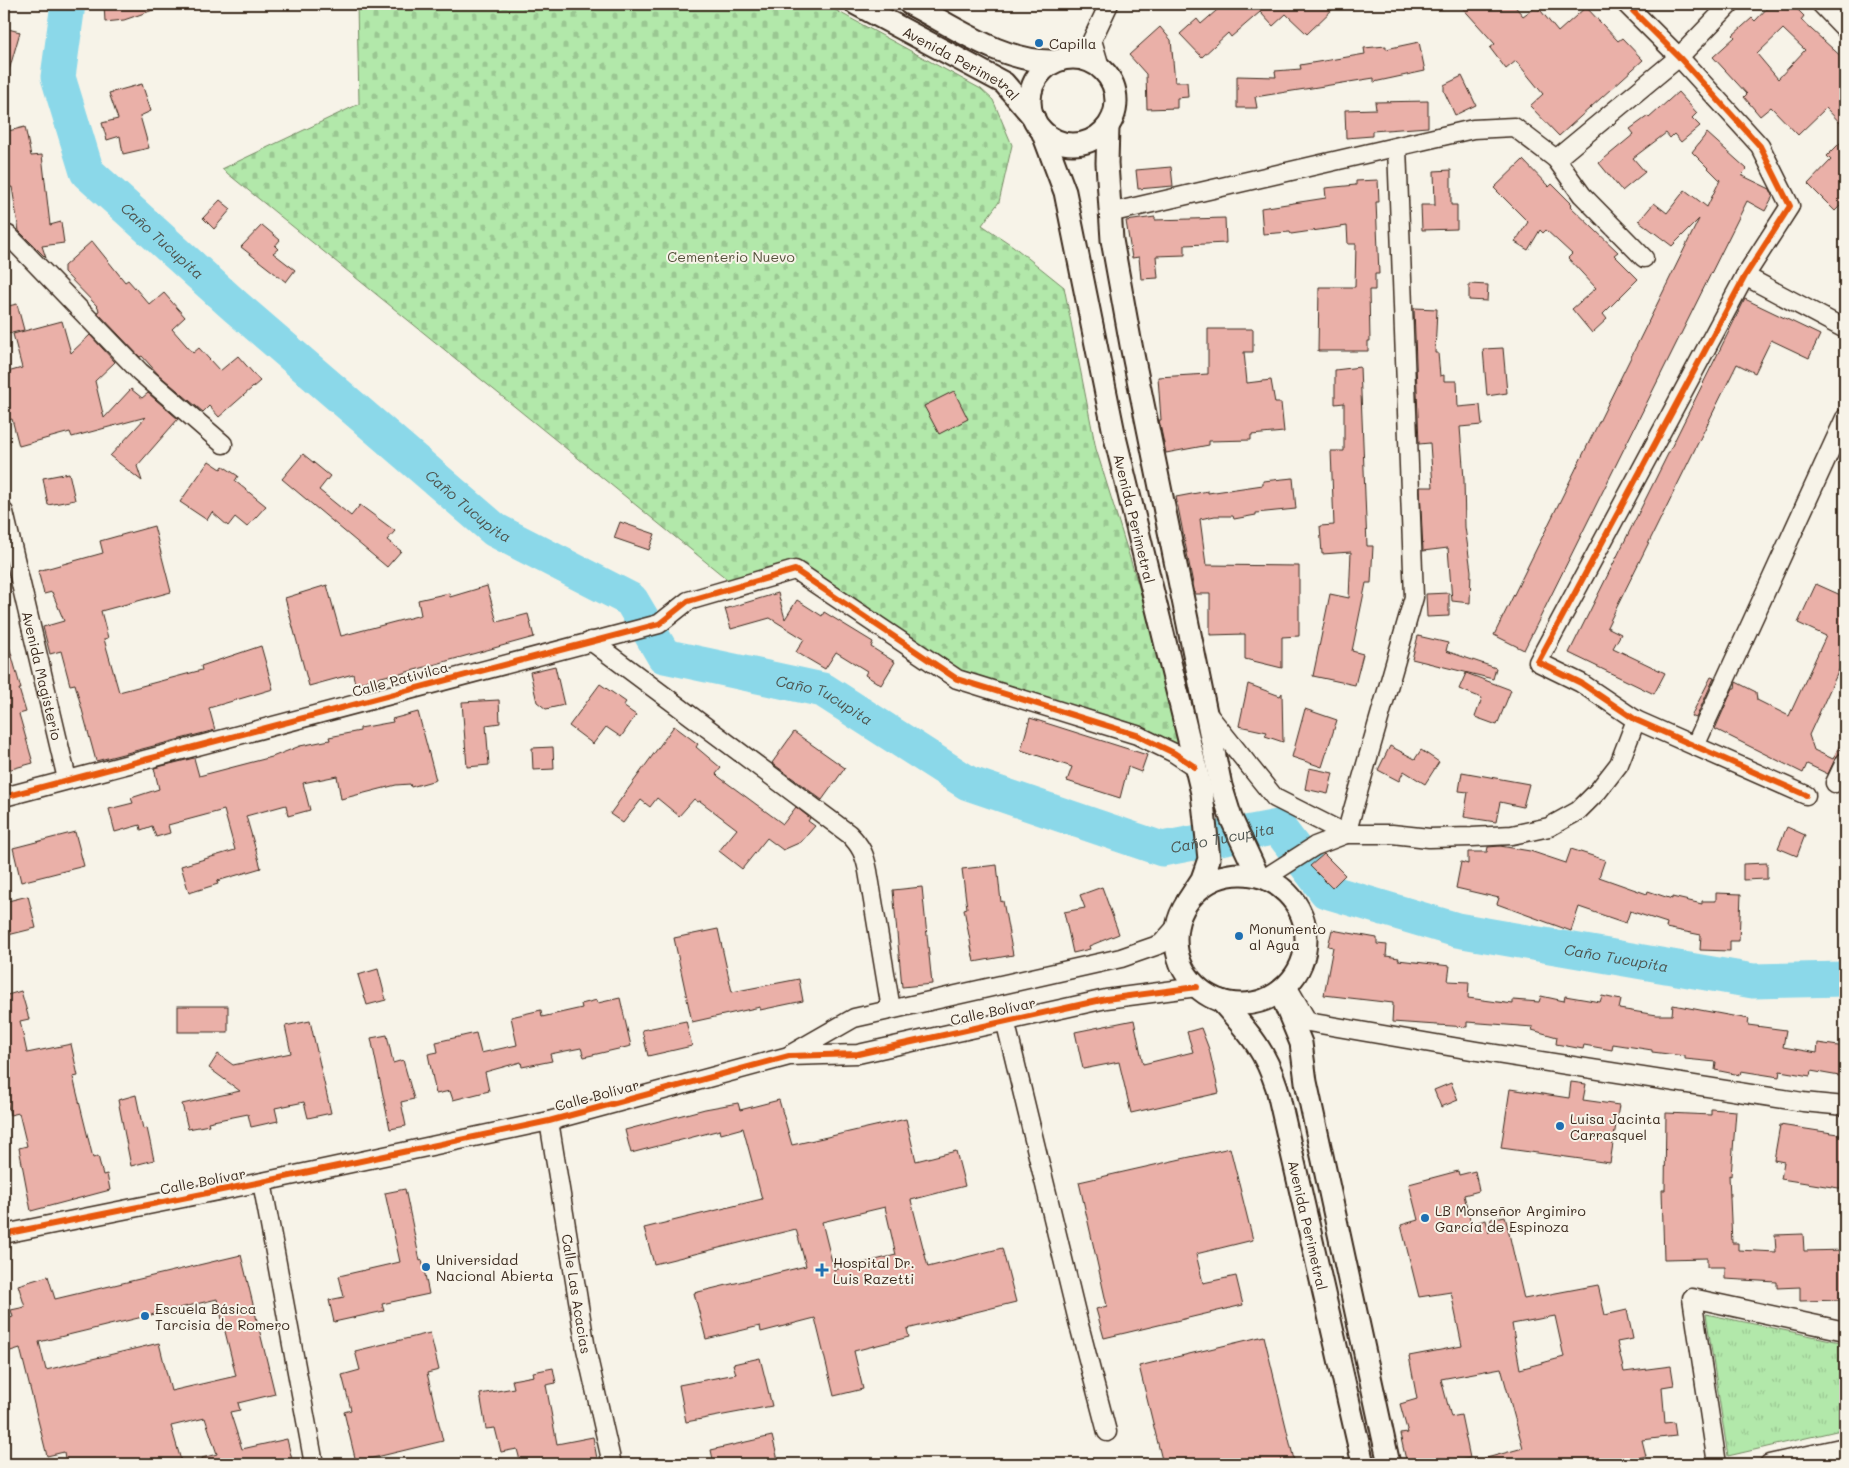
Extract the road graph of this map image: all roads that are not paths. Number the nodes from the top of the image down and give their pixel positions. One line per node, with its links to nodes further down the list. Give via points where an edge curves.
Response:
1 (856, 4): 11 (street, Avenida Perimetral, via 1004,83)
2 (910, 4): 9 (street, Avenida Perimetral, via 1011,56 1038,62)
3 (1109, 4): 10 (street, via 1092,40)
4 (1626, 4): 8 (street)
5 (1730, 4): 8 (street)
6 (1821, 4): 7 (street)
7 (1845, 29)
8 (1679, 57): 14 (street); 18 (street, via 1760,146 1790,206)
9 (1055, 61): 10 (street, via 1069,58 1085,60); 11 (street, via 1042,70 1034,82 1031,94)
10 (1100, 68): 12 (street, via 1110,79 1115,92 1117,107)
11 (1038, 124): 12 (street, via 1059,142 1071,144 1085,143); 28 (street, Avenida Perimetral, via 1065,192 1114,432)
12 (1108, 127): 15 (street, Avenida Perimetral)
13 (1397, 147): 14 (street, via 1473,129 1514,127); 15 (street); 33 (street, via 1414,597)
14 (1556, 159): 17 (street, via 1582,195)
15 (1109, 213): 24 (street, Avenida Perimetral, via 1131,345)
16 (6, 236): 21 (street, via 140,372)
17 (1644, 258)
18 (1744, 276): 19 (street); 25 (street, via 1538,662 1581,682)
19 (1845, 329)
20 (1845, 418): 26 (street)
21 (222, 444)
22 (4, 512): 29 (street, Avenida Magisterio)
23 (592, 641): 28 (street, Calle Pativilca, via 659,624 688,601 795,570 957,679 1137,735); 29 (street, Calle Pativilca); 40 (street, via 860,844)
24 (1206, 712): 33 (street, via 1275,798); 34 (street, Avenida Perimetral, via 1231,818)
25 (1636, 720): 26 (street); 33 (street, via 1619,764 1598,791 1578,811 1549,827 1512,836 1429,838)
26 (1695, 746): 31 (street)
27 (1845, 762): 30 (street)
28 (1195, 767): 35 (street, Avenida Perimetral, via 1206,818 1209,859 1202,879)
29 (67, 779): 32 (street, Calle Pativilca)
30 (1835, 783)
31 (1806, 795)
32 (4, 797)
33 (1346, 834): 34 (street, via 1315,846 1293,862)
34 (1262, 877): 35 (street, via 1245,874 1218,878 1206,884); 38 (street, via 1276,883 1293,899 1300,909 1307,932 1305,955 1298,972)
35 (1187, 902): 36 (street)
36 (1177, 926): 37 (street, via 1179,959); 40 (street, Calle Bolívar, via 1161,944 1121,958)
37 (1197, 987): 39 (street); 41 (street, Calle Bolívar, via 1131,994)
38 (1283, 989): 39 (street, via 1252,1003); 43 (street, via 1308,1022 1802,1102); 53 (street, Avenida Perimetral, via 1301,1044 1306,1082)
39 (1221, 1001): 52 (street, Avenida Perimetral, via 1257,1042 1278,1088)
40 (891, 1008): 42 (street, Calle Bolívar, via 854,1018)
41 (1005, 1020): 42 (street, Calle Bolívar, via 858,1054); 48 (street)
42 (789, 1056): 44 (street, Calle Bolívar)
43 (1845, 1106)
44 (549, 1121): 45 (street, Calle Bolívar); 51 (street, Calle Las Acacias, via 586,1349)
45 (262, 1182): 46 (street, Calle Bolívar); 50 (street)
46 (4, 1234)
47 (1845, 1331): 54 (street, via 1692,1298)
48 (1107, 1432)
49 (1845, 1447): 55 (street)
50 (314, 1464)
51 (612, 1464)
52 (1363, 1464)
53 (1389, 1464)
54 (1717, 1464)
55 (1769, 1464)

